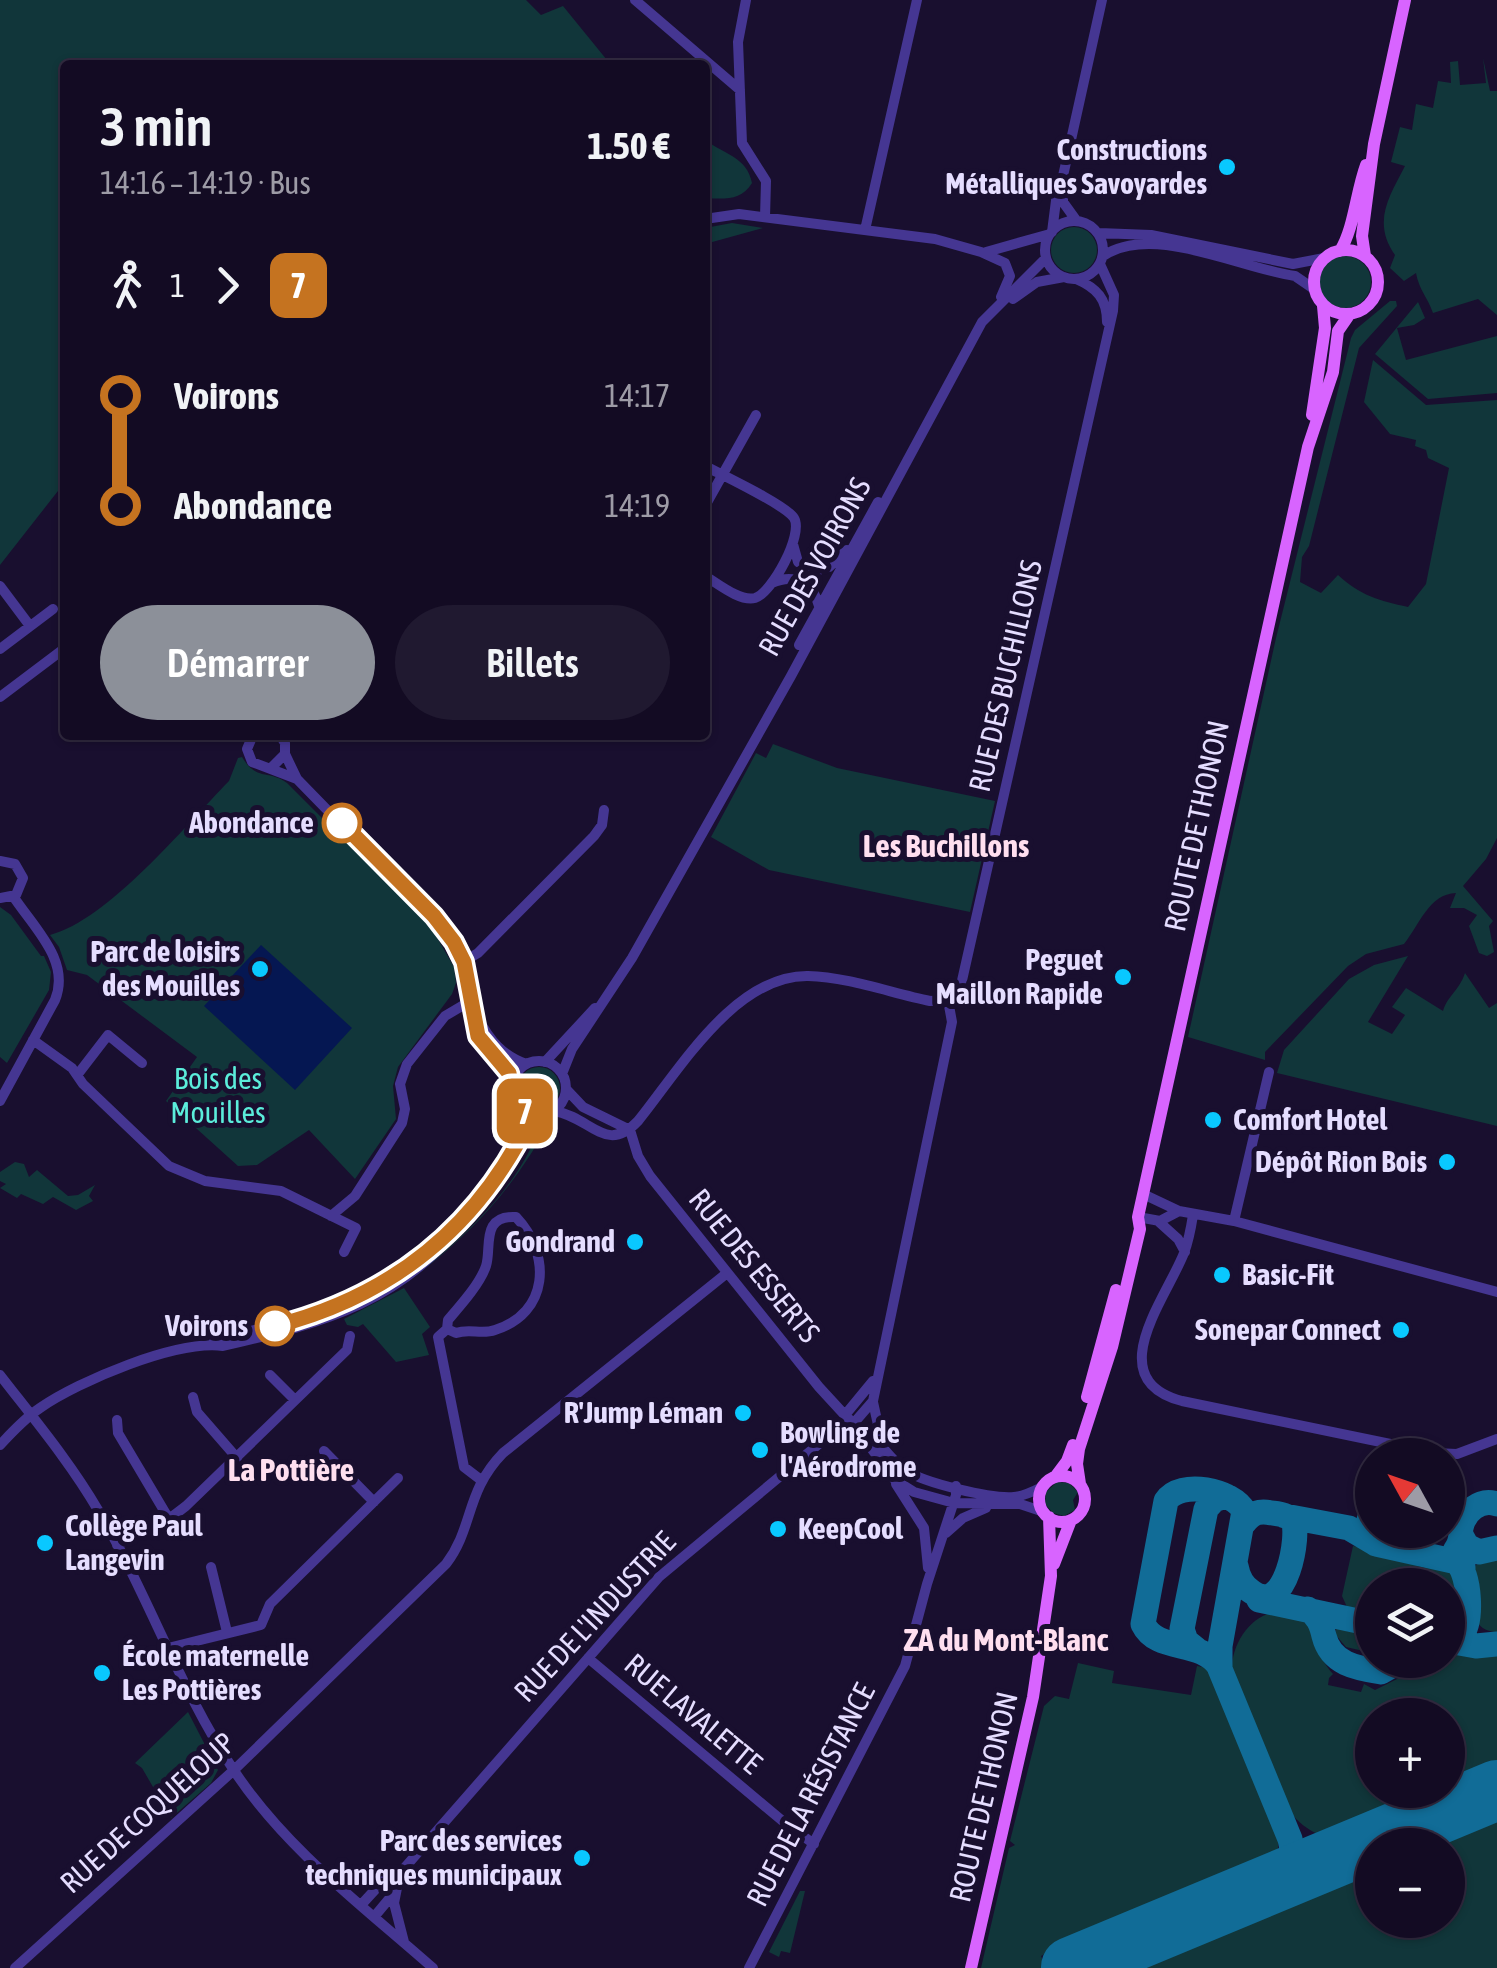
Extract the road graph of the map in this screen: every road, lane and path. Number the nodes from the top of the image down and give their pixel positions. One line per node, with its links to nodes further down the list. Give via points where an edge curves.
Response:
1 (636, 0): 6 (street)
2 (746, 0): 8 (street, via 738,34)
3 (917, 0): 14 (street)
4 (1102, 0): 10 (street)
5 (1405, 0): 9 (main road)
6 (705, 60)
7 (710, 64): 8 (street)
8 (740, 90): 12 (street, via 743,146 766,182)
9 (1374, 144): 18 (main road); 21 (main road)
10 (1063, 176): 13 (street, via 1063,202); 15 (street)
11 (710, 217): 12 (street)
12 (765, 217): 14 (street)
13 (1076, 220): 15 (street); 16 (street)
14 (865, 230): 19 (street)
15 (1051, 233): 17 (street); 20 (street)
16 (1098, 234): 22 (street, via 1151,235 1286,263); 23 (street)
17 (1010, 248): 19 (street); 20 (street)
18 (1340, 250): 21 (main road); 22 (main road)
19 (980, 252): 27 (street, via 1010,271)
20 (1046, 256): 24 (street, via 1054,271); 27 (street, RUE DES VOIRONS)
21 (1365, 256): 28 (main road, via 1376,272 1377,292)
22 (1324, 258): 25 (main road)
23 (1101, 260): 24 (street, via 1088,276); 25 (street, via 1120,246 1152,243 1295,276); 29 (street, RUE DES BUCHILLONS, via 1114,295)
24 (1070, 278): 29 (street, via 1103,299); 30 (street, RUE DES VOIRONS, via 1042,280 1022,292)
25 (1314, 290): 26 (main road)
26 (1323, 306): 28 (main road); 33 (main road, ROUTE DE THONON)
27 (994, 307): 30 (street, RUE DES VOIRONS)
28 (1350, 315): 33 (main road, ROUTE DE THONON, via 1338,331)
29 (1107, 332): 59 (street, RUE DES BUCHILLONS, via 987,876 961,984)
30 (971, 342): 32 (street, RUE DES VOIRONS)
31 (756, 414): 35 (street)
32 (917, 439): 37 (street, RUE DES VOIRONS); 48 (street, RUE DES VOIRONS)
33 (1308, 447): 74 (main road, ROUTE DE THONON)
34 (710, 469): 35 (street)
35 (722, 475): 36 (street); 38 (street, via 789,512 797,525)
36 (710, 497)
37 (855, 542): 38 (street, via 815,571 798,562); 42 (street, RUE DES VOIRONS)
38 (793, 544): 40 (street)
39 (710, 579): 40 (street, via 748,599)
40 (771, 583): 42 (street, via 802,582)
41 (0, 586): 44 (street)
42 (820, 607): 48 (street, RUE DES VOIRONS)
43 (54, 608): 44 (street)
44 (30, 626): 45 (street)
45 (0, 649)
46 (60, 652): 47 (street)
47 (0, 697)
48 (762, 722): 58 (street, RUE DES VOIRONS)
49 (249, 740): 51 (street, via 252,762)
50 (285, 742): 51 (street); 52 (street)
51 (272, 767): 52 (street)
52 (297, 779): 57 (street, via 434,916)
53 (604, 810): 57 (street, via 594,836)
54 (0, 861): 55 (street, via 13,862 22,873)
55 (13, 896): 56 (street); 61 (street, via 60,972 57,995)
56 (0, 898)
57 (464, 962): 60 (street)
58 (609, 992): 63 (street, RUE DES VOIRONS); 67 (street, RUE DES VOIRONS)
59 (948, 1000): 73 (street, via 817,977 765,985 729,1010); 89 (street, RUE DES BUCHILLONS, via 952,1022)
60 (473, 1005): 64 (street, via 497,1048); 68 (street, via 478,1036); 77 (street, via 450,1010 408,1064 400,1084 404,1118 362,1187)
61 (33, 1040): 66 (street); 70 (street)
62 (142, 1062): 66 (street, via 108,1035)
63 (545, 1062): 64 (street); 67 (street)
64 (526, 1064): 68 (street)
65 (1269, 1072): 80 (street)
66 (78, 1074): 77 (street, via 169,1166 205,1181 282,1192)
67 (562, 1074): 69 (street)
68 (512, 1080): 72 (street, via 513,1099)
69 (566, 1088): 71 (street); 73 (street, via 579,1105)
70 (0, 1101)
71 (555, 1111): 72 (street); 73 (street, via 611,1136)
72 (532, 1115): 93 (street, via 503,1170 450,1241 370,1299 287,1331 111,1372)
73 (630, 1130): 83 (street, RUE DES ESSERTS, via 644,1167)
74 (1143, 1194): 75 (street); 78 (main road, ROUTE DE THONON)
75 (1179, 1212): 76 (street); 79 (street)
76 (1192, 1215): 80 (street); 82 (street)
77 (331, 1216): 81 (street, via 356,1228)
78 (1138, 1217): 79 (street); 105 (main road, ROUTE DE THONON, via 1072,1450); 106 (main road, ROUTE DE THONON, via 1114,1341 1078,1457)
79 (1158, 1221): 82 (street)
80 (1234, 1221): 84 (street)
81 (344, 1252)
82 (1184, 1252): 96 (street, via 1141,1348 1144,1372 1161,1393 1434,1453 1457,1454)
83 (728, 1273): 94 (street, RUE DES ESSERTS); 103 (street, RUE DE COQUELOUP, via 513,1445)
84 (1497, 1292)
85 (448, 1329): 85 (street, via 486,1266 490,1232 516,1217 531,1234 542,1275 530,1310 487,1332); 103 (street, via 438,1346 464,1467)
86 (350, 1336): 91 (street, via 347,1350)
87 (0, 1375): 93 (street)
88 (270, 1375): 91 (street)
89 (875, 1376): 92 (street, RUE DES BUCHILLONS); 94 (street, RUE DES BUCHILLONS)
90 (193, 1397): 100 (street)
91 (295, 1400): 100 (street)
92 (872, 1401): 94 (street); 98 (street)
93 (31, 1415): 97 (street); 117 (street)
94 (849, 1419): 98 (street, RUE DES ESSERTS); 101 (street, RUE DES ESSERTS); 123 (street, RUE DE L'INDUSTRIE, via 680,1556)
95 (118, 1420): 114 (street, via 118,1433)
96 (1497, 1439)
97 (0, 1445)
98 (884, 1450): 104 (street, RUE DES ESSERTS, via 907,1472)
99 (324, 1451): 109 (street)
100 (237, 1458): 114 (street)
101 (888, 1473): 108 (street, RUE DES ESSERTS); 112 (street)
102 (398, 1478): 109 (street)
103 (481, 1480): 124 (street, RUE DE COQUELOUP, via 446,1564)
104 (934, 1482): 107 (street, RUE DES ESSERTS); 108 (street, RUE DE LA RÉSISTANCE)
105 (1049, 1482): 106 (main road, via 1068,1477); 107 (street, RUE DES ESSERTS, via 1015,1497); 113 (main road, via 1040,1499)
106 (1080, 1484): 115 (main road, via 1084,1504)
107 (956, 1486): 110 (street, RUE DE LA RÉSISTANCE)
108 (923, 1496): 110 (street, RUE DES ESSERTS); 112 (street, RUE DE LA RÉSISTANCE)
109 (374, 1502): 121 (street, via 270,1604 261,1626)
110 (954, 1503): 111 (street, RUE DES ESSERTS); 116 (street, RUE DE LA RÉSISTANCE)
111 (996, 1504): 113 (street, RUE DES ESSERTS, via 1024,1504); 116 (street, via 963,1518)
112 (917, 1514): 120 (street, RUE DE LA RÉSISTANCE, via 927,1538)
113 (1046, 1514): 115 (main road); 119 (main road, ROUTE DE THONON)
114 (169, 1519): 117 (street)
115 (1071, 1520): 119 (main road, ROUTE DE THONON)
116 (939, 1543): 120 (street, RUE DE LA RÉSISTANCE)
117 (117, 1545): 122 (street)
118 (211, 1567): 121 (street)
119 (1050, 1576): 136 (main road, ROUTE DE THONON, via 1033,1697)
120 (926, 1584): 125 (street, RUE DE LA RÉSISTANCE, via 905,1666)
121 (227, 1632): 122 (street)
122 (168, 1648): 124 (street)
123 (588, 1658): 125 (street, RUE LAVALETTE); 126 (street, RUE DE L'INDUSTRIE)
124 (234, 1770): 128 (street, via 272,1821); 133 (street, RUE DE COQUELOUP)
125 (814, 1844): 135 (street, RUE DE LA RÉSISTANCE)
126 (400, 1873): 127 (street, RUE DE L'INDUSTRIE); 129 (street, RUE DE L'INDUSTRIE)
127 (384, 1879): 128 (street, RUE DE L'INDUSTRIE); 130 (street, RUE DE L'INDUSTRIE)
128 (338, 1886): 130 (street)
129 (395, 1892): 131 (street, RUE DE L'INDUSTRIE); 132 (street, RUE DE L'INDUSTRIE)
130 (361, 1906): 131 (street)
131 (374, 1917): 132 (street)
132 (404, 1943): 134 (street)
133 (16, 1968)
134 (433, 1968)
135 (749, 1968)
136 (971, 1968)

